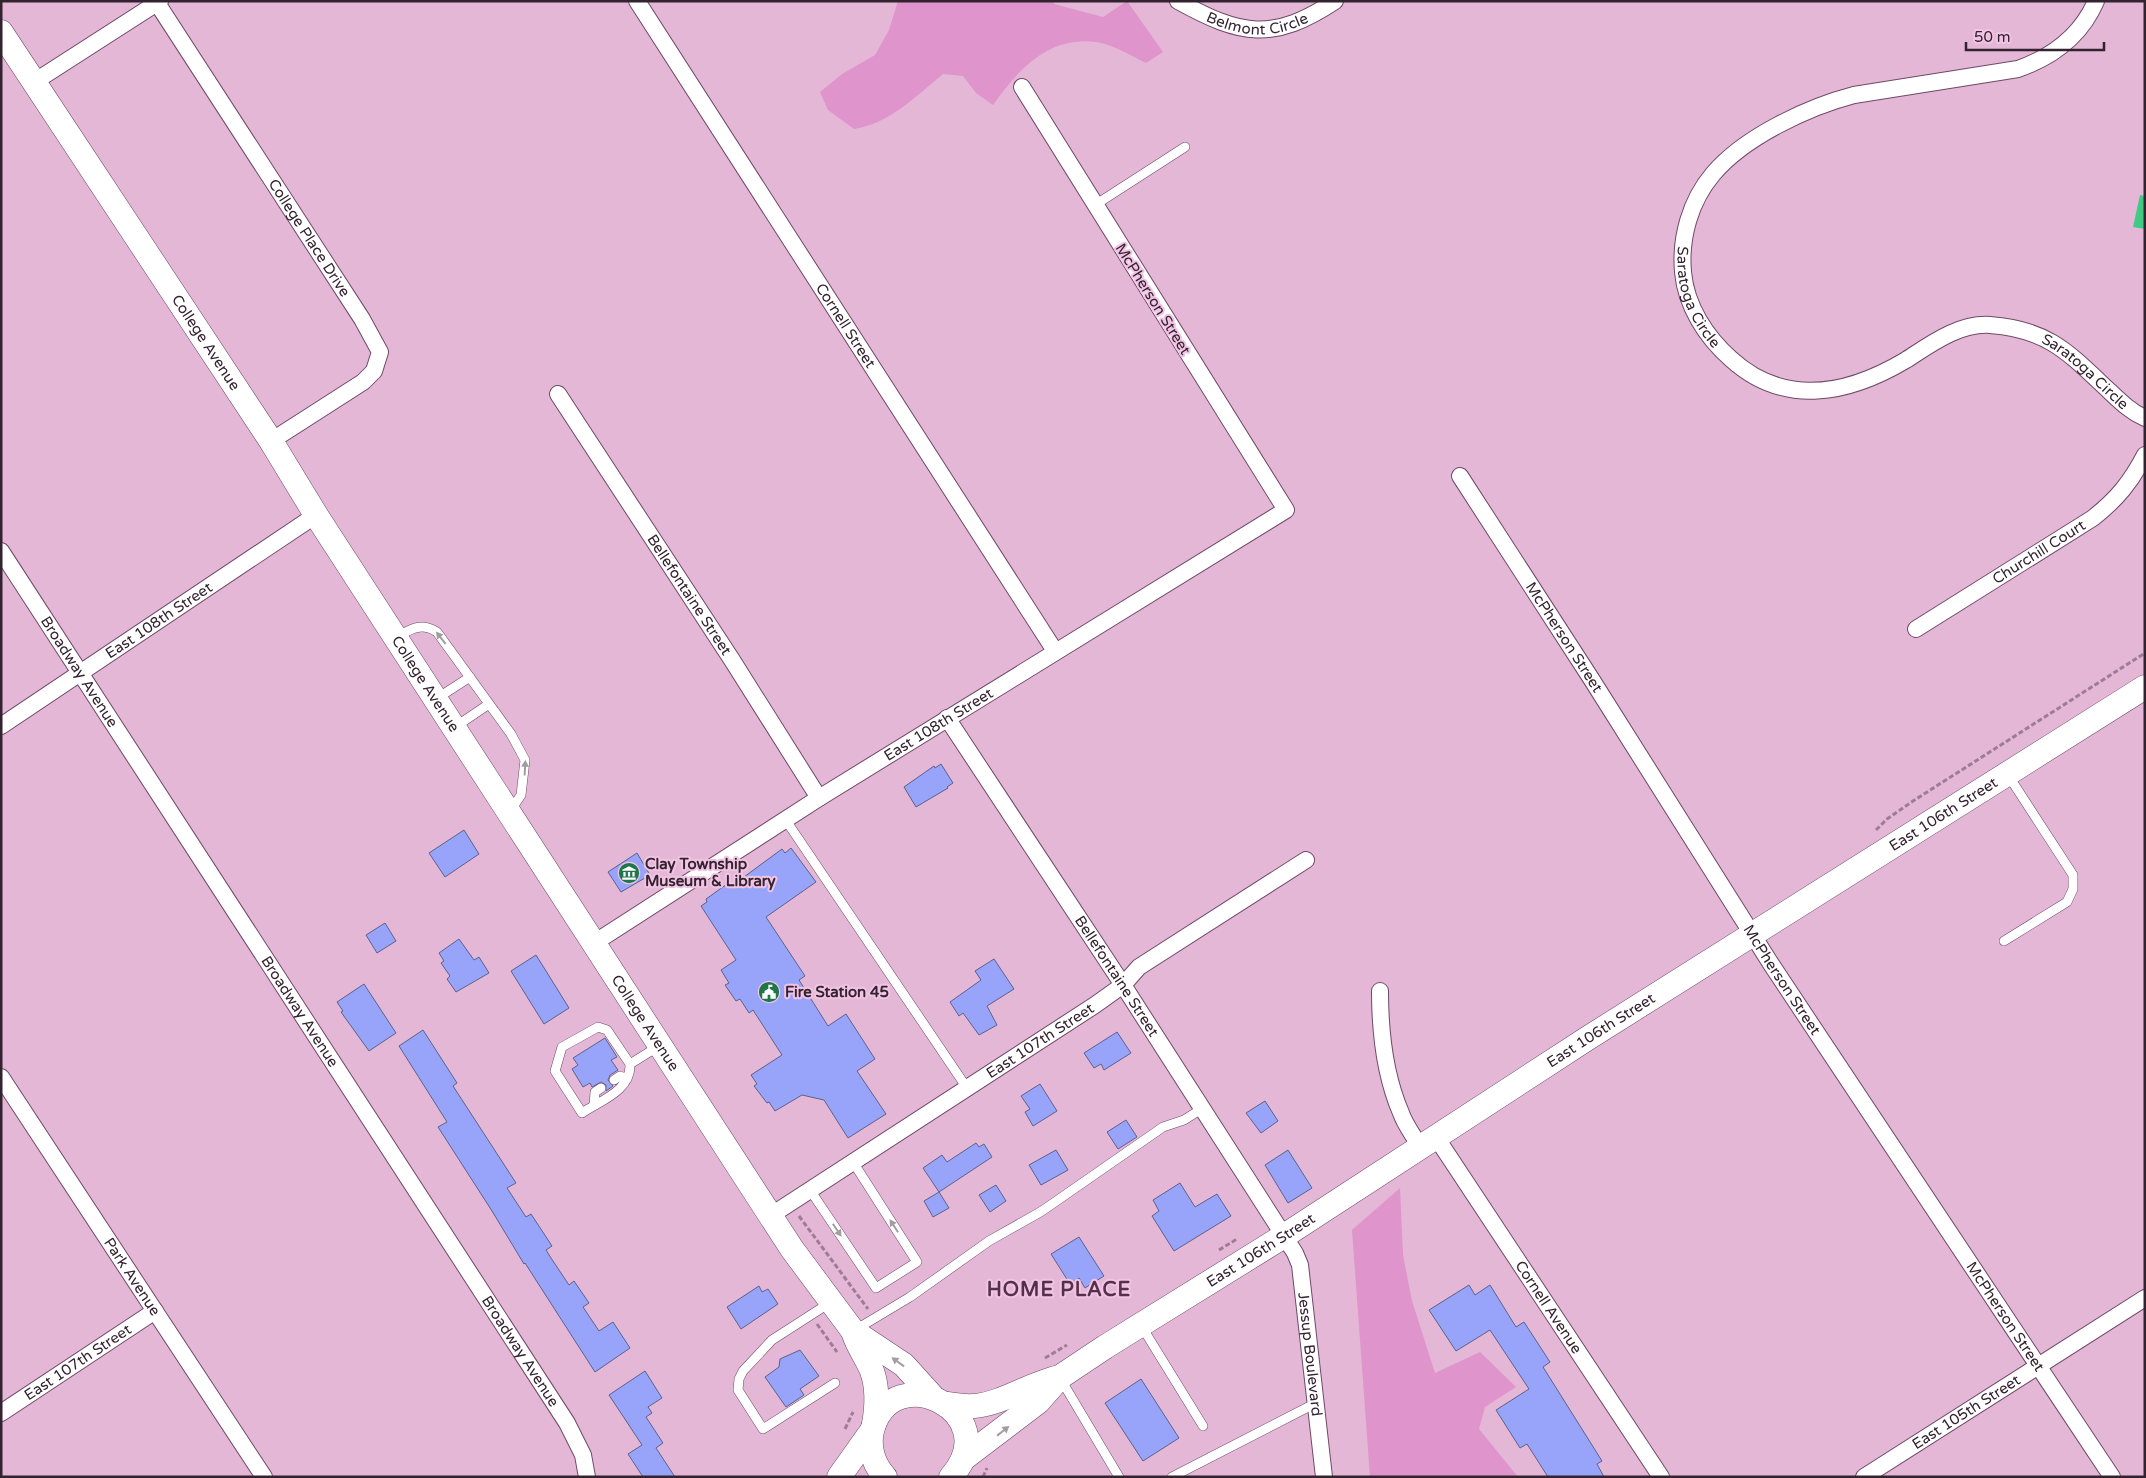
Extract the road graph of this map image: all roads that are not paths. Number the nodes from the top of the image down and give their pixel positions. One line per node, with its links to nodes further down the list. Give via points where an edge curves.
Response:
1 (637, 1): 21 (street, Cornell Street)
2 (1178, 1): 3 (street, Belmont Circle, via 1226,25 1259,30 1309,18)
3 (1335, 1)
4 (2096, 1): 12 (street, Saratoga Circle, via 2092,12 2068,42 2038,62 2018,70 1832,101 1792,117 1753,141 1712,175 1696,200 1683,243 1684,280 1697,316 1720,349 1736,364 1787,389 1814,392 1844,388 1875,377 1946,335 1988,325 2021,330 2059,345 2124,405)
5 (158, 2): 7 (street); 13 (street, College Place Drive, via 380,352 374,371 363,382)
6 (1, 32): 7 (main road, College Avenue)
7 (34, 82): 13 (main road, College Avenue)
8 (1022, 87): 10 (street, McPherson Street)
9 (1185, 148): 10 (lane)
10 (1095, 205): 16 (street, McPherson Street)
11 (558, 394): 31 (street, Bellefontaine Street)
12 (2145, 418)
13 (271, 441): 17 (main road, College Avenue)
14 (2145, 456): 19 (street, Churchill Court, via 2115,501 2094,518)
15 (1460, 476): 35 (street, McPherson Street)
16 (1286, 510): 21 (street, East 108th Street)
17 (316, 514): 20 (main road, College Avenue); 22 (street, East 108th Street)
18 (1, 551): 22 (street, Broadway Avenue)
19 (1916, 629)
20 (396, 638): 23 (lane, one-way to 20, via 437,632 428,626 411,629); 25 (main road, College Avenue)
21 (1055, 652): 27 (street, East 108th Street)
22 (82, 672): 28 (street, East 108th Street); 69 (street, Broadway Avenue, via 567,1423 583,1455)
23 (470, 677): 25 (lane); 26 (lane)
24 (2145, 687): 30 (main road, East 106th Street)
25 (436, 700): 29 (main road, College Avenue)
26 (489, 704): 29 (lane); 32 (lane, one-way to 26, via 521,795 525,760)
27 (947, 718): 31 (street, East 108th Street); 38 (street, Bellefontaine Street)
28 (1, 726)
29 (455, 727): 32 (main road, College Avenue)
30 (2008, 774): 35 (main road, East 106th Street); 36 (lane, via 2073,875 2073,889 2067,902)
31 (818, 798): 33 (street, East 108th Street)
32 (510, 813): 37 (main road, College Avenue)
33 (785, 819): 37 (street, East 108th Street); 46 (lane)
34 (1306, 860): 38 (street, East 107th Street, via 1139,967)
35 (1754, 935): 49 (main road, East 106th Street); 59 (street, McPherson Street)
36 (2004, 942)
37 (594, 943): 40 (main road, College Avenue)
38 (1123, 985): 46 (street, East 107th Street); 48 (street, Bellefontaine Street)
39 (1380, 991): 49 (street, via 1383,1041 1402,1116)
40 (660, 1045): 41 (lane); 52 (main road, College Avenue)
41 (630, 1064): 43 (lane); 47 (lane, via 603,1028 590,1029 562,1047 555,1071 582,1112)
42 (1, 1077): 56 (street, Park Avenue)
43 (627, 1079): 44 (lane, via 620,1076); 47 (lane, via 624,1086)
44 (614, 1080)
45 (601, 1088): 47 (lane, via 596,1092)
46 (967, 1088): 50 (street, East 107th Street)
47 (594, 1105)
48 (1203, 1108): 53 (street, Bellefontaine Street); 58 (lane, via 1184,1120 1163,1127 1042,1211 989,1241 910,1297)
49 (1429, 1142): 53 (main road, East 106th Street); 75 (street, Cornell Avenue)
50 (852, 1162): 51 (street, East 107th Street); 51 (lane, one-way to 50, via 876,1288 917,1262)
51 (810, 1190): 52 (street, East 107th Street)
52 (770, 1216): 55 (main road, College Avenue)
53 (1284, 1236): 57 (main road, East 106th Street); 63 (street, Jessup Boulevard, via 1300,1265)
54 (2145, 1298): 59 (street, East 105th Street)
55 (831, 1302): 58 (main road, College Avenue); 61 (lane, via 772,1340 743,1371 738,1379 738,1390 763,1429)
56 (155, 1311): 64 (street, East 107th Street); 68 (street, Park Avenue)
57 (1140, 1324): 60 (main road, East 106th Street); 65 (lane)
58 (853, 1331): 62 (main road, College Avenue, one-way to 58, via 904,1365); 66 (main road, College Avenue, via 872,1371 877,1404)
59 (2039, 1366): 76 (street, East 105th Street); 77 (street, McPherson Street)
60 (1060, 1378): 62 (main road, East 106th Street, via 1045,1380 975,1406); 67 (main road, East 106th Street, one-way to 60, via 1038,1402); 72 (lane)
61 (835, 1383)
62 (939, 1400): 66 (main road, East 106th Street, via 918,1394 898,1399 881,1412); 67 (main road, College Avenue, via 963,1425 966,1442)
63 (1316, 1403): 73 (lane); 74 (street, Jessup Boulevard)
64 (1, 1413)
65 (1203, 1426)
66 (873, 1428): 70 (main road); 71 (main road, College Avenue, via 872,1455)
67 (959, 1469)
68 (264, 1477)
69 (587, 1477)
70 (839, 1477)
71 (886, 1477)
72 (1118, 1477)
73 (1172, 1477)
74 (1324, 1477)
75 (1661, 1477)
76 (1864, 1477)
77 (2112, 1477)

